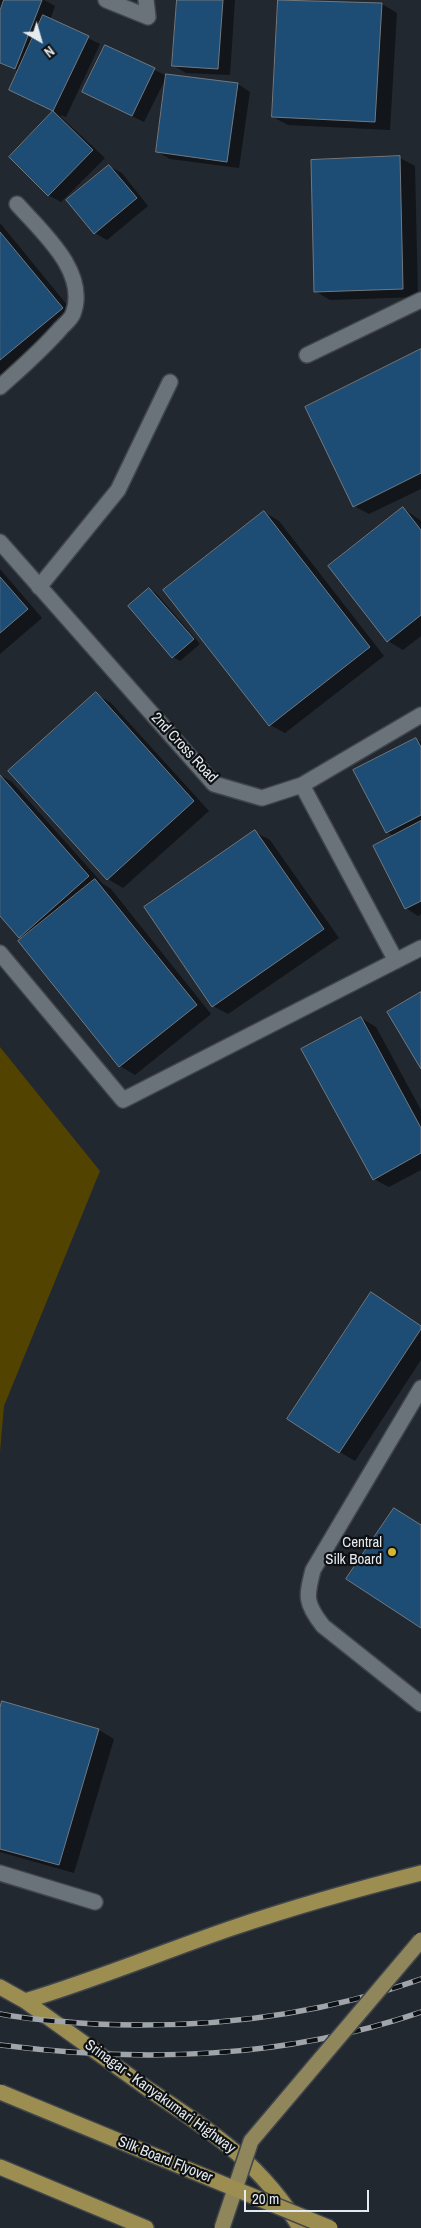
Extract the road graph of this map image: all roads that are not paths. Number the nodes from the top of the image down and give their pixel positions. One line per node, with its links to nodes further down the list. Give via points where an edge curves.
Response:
1 (106, 0): 2 (street, via 148,17)
2 (146, 0)
3 (17, 204): 7 (street, via 55,247 71,273 76,294 73,315 42,350)
4 (421, 300): 5 (street)
5 (307, 355)
6 (170, 382): 9 (street, via 118,490)
7 (0, 386)
8 (0, 542): 9 (street, 2nd Cross Road)
9 (39, 587): 11 (street, 2nd Cross Road, via 214,784 262,798)
10 (421, 715): 11 (street, 2nd Cross Road)
11 (302, 785): 14 (street)
12 (421, 948): 14 (street)
13 (0, 953): 14 (street, via 124,1100)
14 (396, 961)
15 (421, 1388): 16 (street, via 313,1570 307,1592 310,1610 323,1626)
16 (421, 1704)
17 (0, 1873): 19 (street)
18 (421, 1873): 22 (highway, via 249,1923 88,1982)
19 (95, 1902)
20 (421, 1940): 26 (main road, bridge, via 251,2141)
21 (0, 1987): 22 (highway, Srinagar - Kanyakumari Highway)
22 (25, 2001): 27 (highway, Srinagar - Kanyakumari Highway, via 212,2131 255,2168)
23 (0, 2092): 28 (highway, Silk Board Flyover, bridge)
24 (0, 2166): 25 (highway)
25 (146, 2228)
26 (222, 2228)
27 (300, 2228)
28 (330, 2228)

